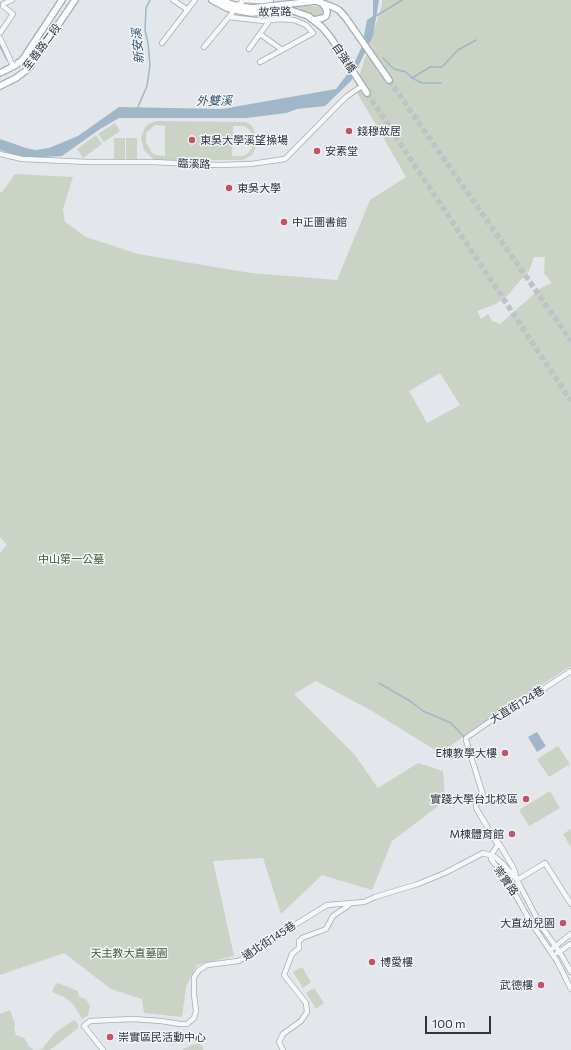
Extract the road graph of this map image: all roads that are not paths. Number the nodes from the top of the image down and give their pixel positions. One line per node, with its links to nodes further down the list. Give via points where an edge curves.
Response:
1 (12, 0): 16 (street, via 3,4 13,14)
2 (62, 0): 25 (main road, 至善路二段, via 29,52 23,60)
3 (75, 0): 28 (main road, 至善路二段, via 28,69)
4 (173, 0): 12 (street)
5 (195, 0): 12 (street)
6 (212, 0): 11 (main road, 故宮路)
7 (221, 0): 11 (main road, 故宮路)
8 (244, 0): 9 (street); 11 (street)
9 (271, 0)
10 (317, 1): 11 (main road, 故宮路, via 265,8); 15 (main road, via 327,12 323,18); 27 (main road, 故宮路, via 339,10)
11 (236, 8): 13 (street); 15 (main road, 故宮路, via 252,12 290,10)
12 (188, 10): 20 (street)
13 (229, 17): 14 (street); 21 (street)
14 (270, 20): 17 (street); 23 (street, via 294,20 306,25 313,33)
15 (314, 20): 19 (main road, 故宮路)
16 (0, 32)
17 (260, 34): 22 (street); 23 (street)
18 (0, 38): 25 (street)
19 (331, 38): 30 (main road, 自強橋)
20 (162, 43)
21 (204, 47)
22 (249, 49)
23 (281, 49): 24 (street)
24 (260, 62)
25 (13, 66): 26 (main road, 至善路二段)
26 (0, 73)
27 (389, 80)
28 (0, 86)
29 (359, 88): 31 (street, 臨溪路, via 346,97 285,159 251,164 88,162 22,159)
30 (367, 93)
31 (0, 154)
32 (571, 671): 33 (street, 大直街124巷, via 466,738 483,795 476,808)
33 (497, 841): 34 (street, via 498,845); 35 (street, via 514,869)
34 (491, 855): 35 (street, 崇實路); 36 (street, 通北街145巷, via 482,853 418,884 364,902); 42 (street, 崇實路, via 491,859 510,885)
35 (517, 880): 37 (street, via 545,863); 40 (street, 崇實路, via 541,926)
36 (350, 904): 45 (street, 通北街145巷, via 327,906 249,956 233,963 207,965 199,970 194,977 196,1011 194,1018 187,1024 133,1019 90,1021 84,1026); 46 (street, via 333,916 326,929 302,938 299,941 299,948 292,954 284,975 306,1003 307,1012 302,1021 283,1034 279,1042)
37 (571, 904)
38 (571, 934): 40 (street)
39 (571, 944): 41 (street)
40 (556, 946): 41 (street, 崇實路); 42 (street)
41 (559, 951): 42 (street); 43 (street, 崇實路)
42 (551, 953): 44 (street, 崇實路)
43 (571, 972)
44 (571, 989)
45 (103, 1050)
46 (283, 1050)

